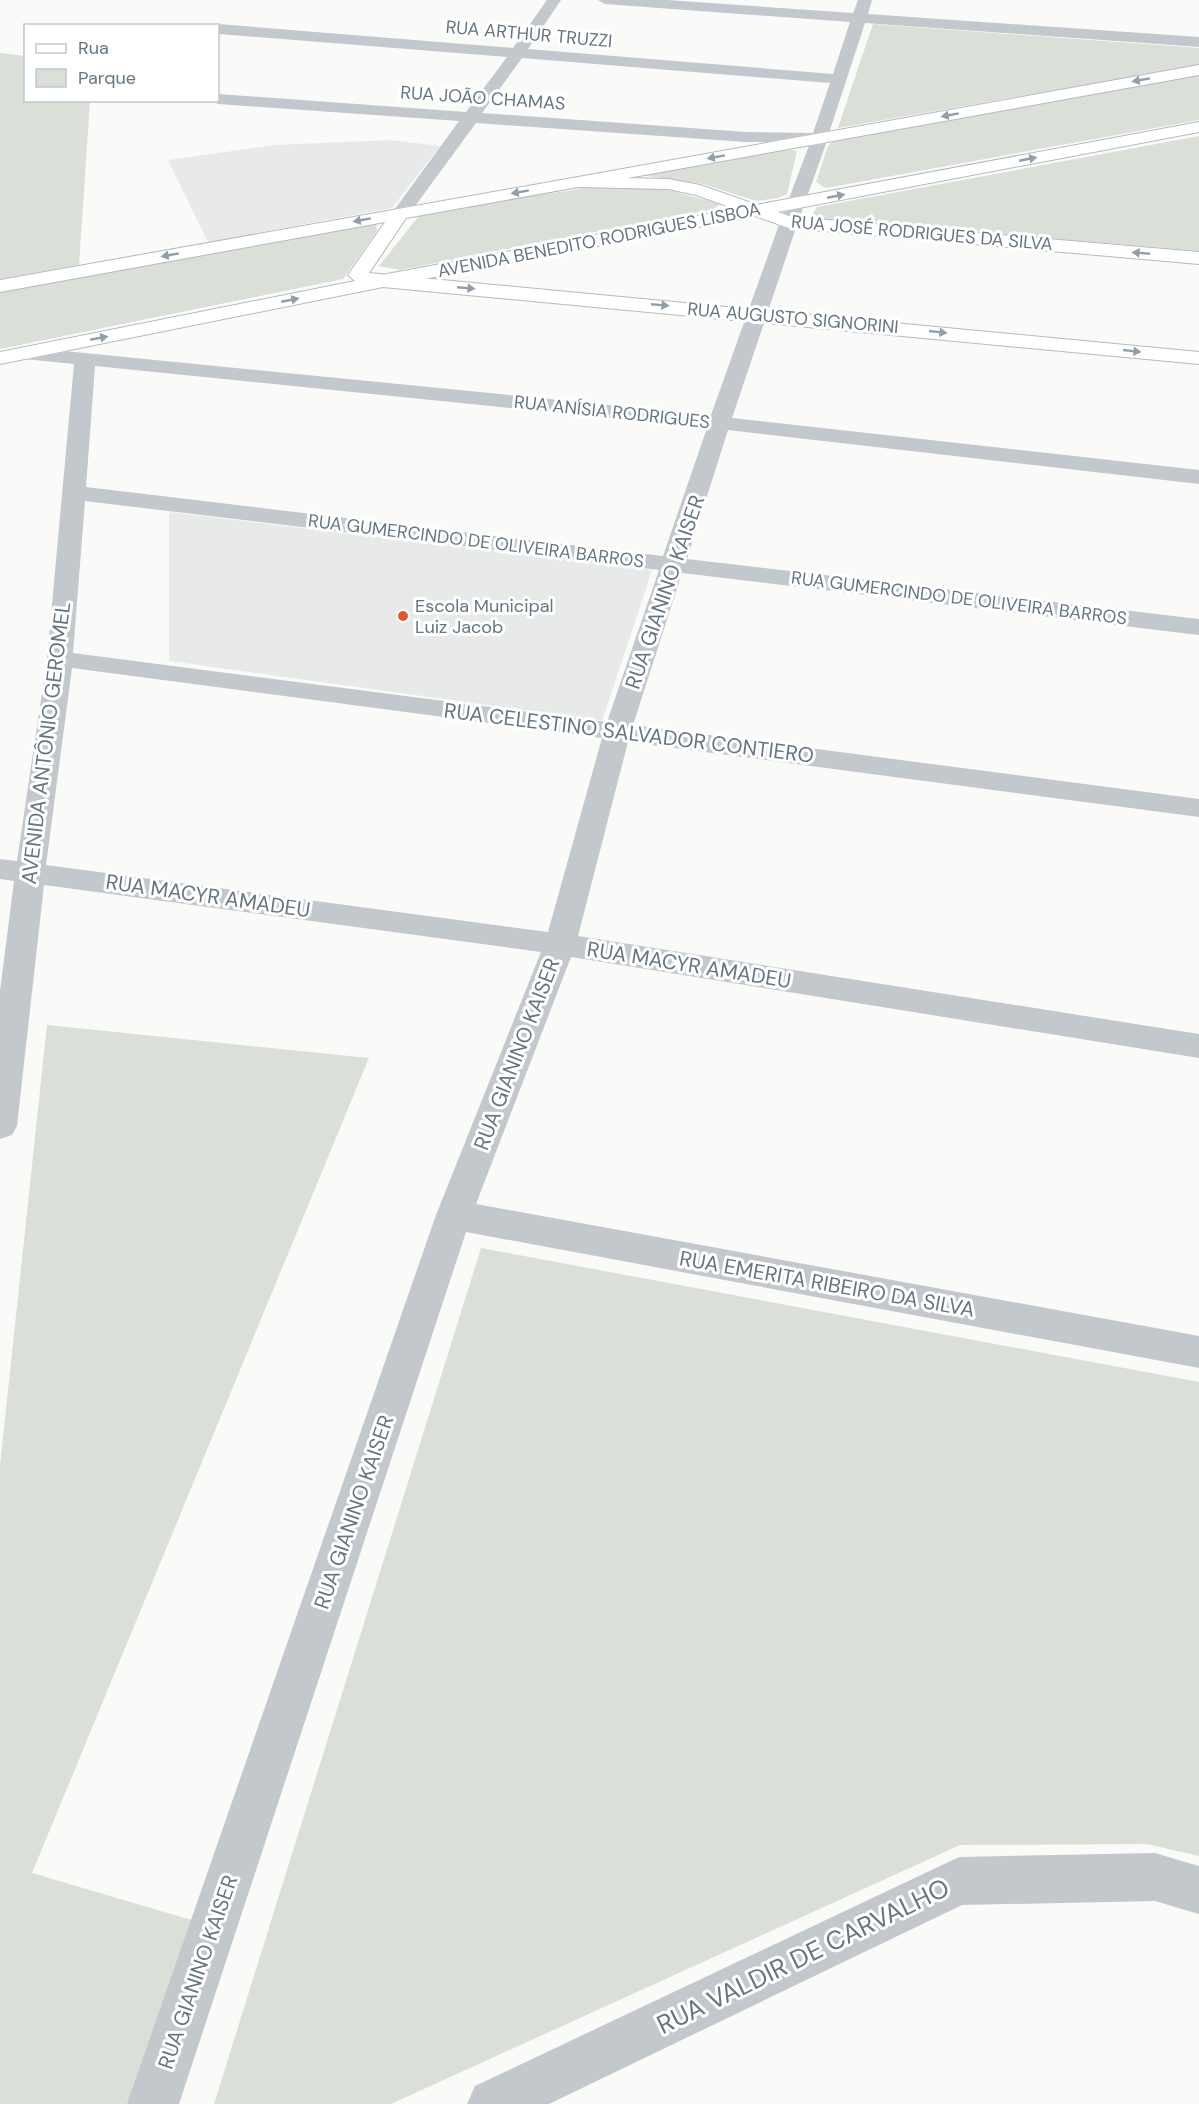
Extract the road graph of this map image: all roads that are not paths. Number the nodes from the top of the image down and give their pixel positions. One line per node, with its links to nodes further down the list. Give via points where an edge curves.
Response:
1 (554, 0): 7 (street)
2 (605, 0): 4 (street)
3 (865, 0): 4 (street, RUA GIANINO KAISER)
4 (858, 19): 6 (street); 9 (street, RUA GIANINO KAISER)
5 (219, 29): 7 (street, RUA ARTHUR TRUZZI)
6 (1199, 42)
7 (520, 52): 9 (street, RUA ARTHUR TRUZZI); 11 (street)
8 (1199, 70): 13 (main road, one-way to 13)
9 (838, 79): 13 (street, RUA GIANINO KAISER)
10 (219, 99): 11 (street, RUA JOÃO CHAMAS)
11 (469, 117): 14 (street, RUA JOÃO CHAMAS); 18 (street)
12 (1199, 127): 16 (main road, AVENIDA BENEDITO RODRIGUES LISBOA, one-way to 12)
13 (820, 138): 14 (street, RUA JOÃO CHAMAS); 16 (street, RUA GIANINO KAISER)
14 (749, 144): 15 (main road, one-way to 15)
15 (578, 182): 17 (main road, RUA JOSÉ RODRIGUES DA SILVA, via 668,184 700,190); 18 (main road, one-way to 18)
16 (796, 203): 17 (main road, AVENIDA BENEDITO RODRIGUES LISBOA); 19 (street, RUA GIANINO KAISER)
17 (756, 210): 19 (main road, RUA JOSÉ RODRIGUES DA SILVA); 21 (main road, AVENIDA BENEDITO RODRIGUES LISBOA)
18 (401, 213): 21 (main road, via 358,275); 22 (main road, one-way to 22)
19 (789, 222): 20 (main road, RUA JOSÉ RODRIGUES DA SILVA, one-way to 19); 23 (street, RUA GIANINO KAISER)
20 (1199, 258)
21 (387, 280): 23 (main road, RUA AUGUSTO SIGNORINI, one-way to 23); 24 (main road, AVENIDA BENEDITO RODRIGUES LISBOA, one-way to 21)
22 (0, 286)
23 (756, 314): 26 (main road, RUA AUGUSTO SIGNORINI, one-way to 26); 28 (street, RUA GIANINO KAISER)
24 (24, 353): 25 (main road, AVENIDA BENEDITO RODRIGUES LISBOA); 27 (street, RUA ANÍSIA RODRIGUES)
25 (0, 358)
26 (1199, 358)
27 (85, 359): 28 (street, RUA ANÍSIA RODRIGUES); 30 (street, AVENIDA ANTÔNIO GEROMEL)
28 (722, 423): 29 (street, RUA ANÍSIA RODRIGUES); 31 (street, RUA GIANINO KAISER)
29 (1199, 477)
30 (75, 493): 31 (street, RUA GUMERCINDO DE OLIVEIRA BARROS); 33 (street, AVENIDA ANTÔNIO GEROMEL)
31 (674, 564): 32 (street, RUA GUMERCINDO DE OLIVEIRA BARROS); 34 (street, RUA GIANINO KAISER)
32 (1199, 627)
33 (60, 659): 34 (street, RUA CELESTINO SALVADOR CONTIERO); 36 (street, AVENIDA ANTÔNIO GEROMEL)
34 (617, 732): 35 (street, RUA CELESTINO SALVADOR CONTIERO); 37 (street, RUA GIANINO KAISER)
35 (1199, 808)
36 (15, 870): 37 (street, RUA MACYR AMADEU); 39 (street, AVENIDA ANTÔNIO GEROMEL)
37 (560, 944): 38 (street, RUA MACYR AMADEU); 40 (street, RUA GIANINO KAISER)
38 (1199, 1046)
39 (0, 1126)
40 (454, 1215): 41 (street, RUA EMERITA RIBEIRO DA SILVA); 43 (street, RUA GIANINO KAISER)
41 (1199, 1352)
42 (1199, 1890): 44 (street, RUA VALDIR DE CARVALHO, via 1155,1877 959,1881)
43 (153, 2104)
44 (493, 2104)

